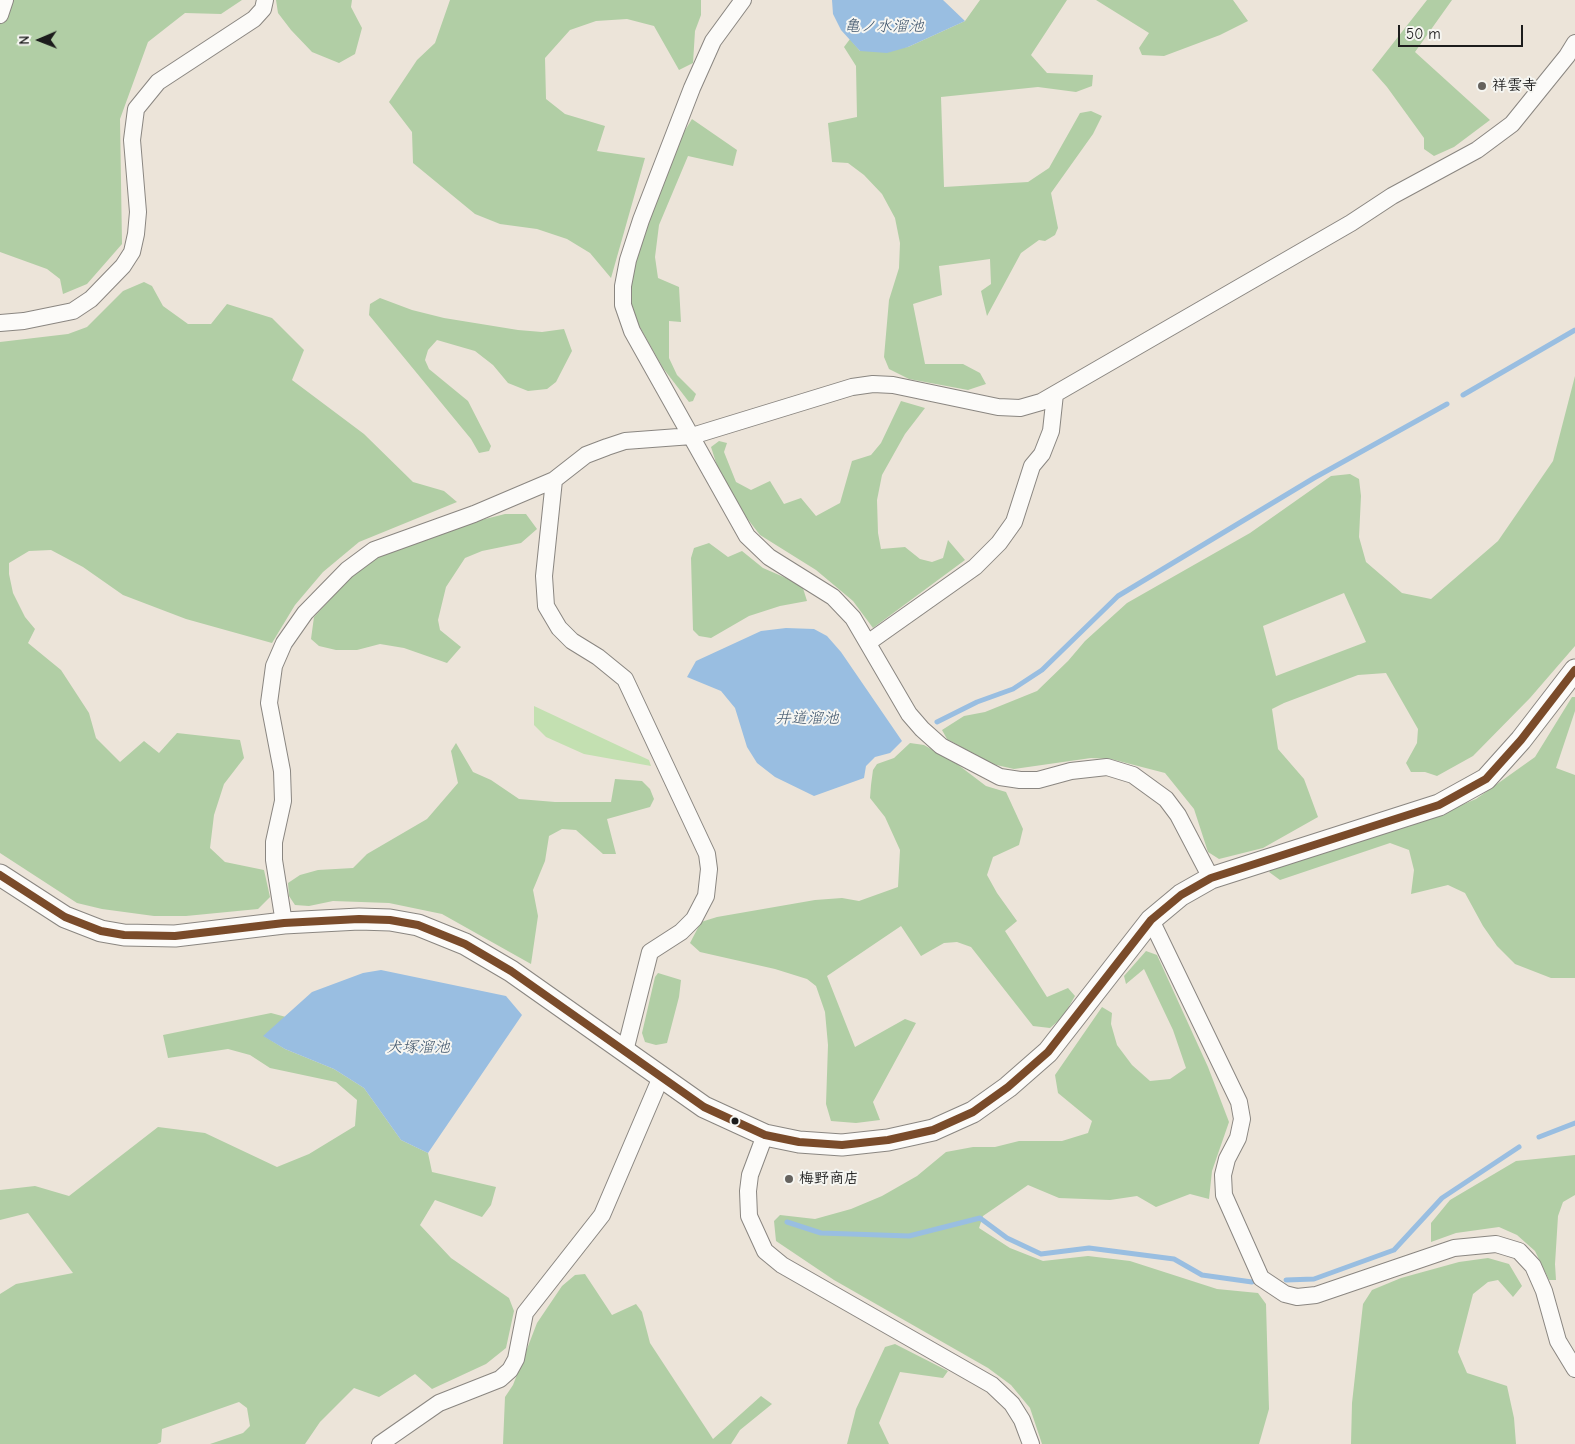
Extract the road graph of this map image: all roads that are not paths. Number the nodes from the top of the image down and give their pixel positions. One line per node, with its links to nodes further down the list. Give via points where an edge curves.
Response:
1 (5, 0): 4 (street)
2 (743, 0): 8 (street, via 713,42 692,88 641,220 628,260 624,286 623,305 632,331)
3 (262, 3): 6 (street, via 254,19 158,82 136,110 132,140 138,212 132,252 123,266 91,299 73,311 24,321)
4 (0, 14)
5 (1572, 53): 7 (street, via 1512,124 1477,150)
6 (0, 322)
7 (1055, 394): 8 (street, via 1020,408 998,408 893,385 873,384 852,387); 10 (street, via 1051,431 1042,454 1032,466 1014,522 999,543 975,567)
8 (692, 436): 9 (street, via 625,441 586,455); 10 (street, via 747,536 769,557 833,597)
9 (554, 480): 15 (street, via 474,514 374,550 328,588 288,637 274,666 269,704 283,784 274,860); 16 (street, via 544,576 546,606 559,628 572,641 625,679 707,854 709,869 706,896 694,919 681,932 650,952)
10 (869, 642): 13 (street, via 909,714 941,746 1000,777 1038,780 1072,771 1107,767 1133,775 1166,799 1178,815)
11 (1575, 670): 13 (main road, via 1486,779 1464,793 1439,805)
12 (0, 876): 15 (main road, via 65,917 101,931 124,935 175,936)
13 (1211, 878): 14 (main road, via 1181,895)
14 (1151, 920): 18 (main road, via 1048,1052 973,1112 933,1130 888,1140 842,1145 799,1142); 19 (street, via 1238,1102 1242,1119 1223,1175 1224,1195 1261,1278 1285,1294 1297,1297 1316,1295 1454,1248 1496,1244 1519,1251 1533,1266 1544,1291 1558,1341)
15 (284, 923): 16 (main road, via 390,920 441,933 511,970)
16 (625, 1051): 17 (main road)
17 (661, 1077): 18 (main road, via 704,1107); 20 (street, via 602,1215 525,1313 516,1359 510,1370 500,1379 439,1403)
18 (765, 1134): 21 (street, via 750,1175 748,1191 749,1216 765,1251 782,1266 992,1385 1012,1404 1022,1420)
19 (1575, 1369)
20 (380, 1444)
21 (1030, 1444)

